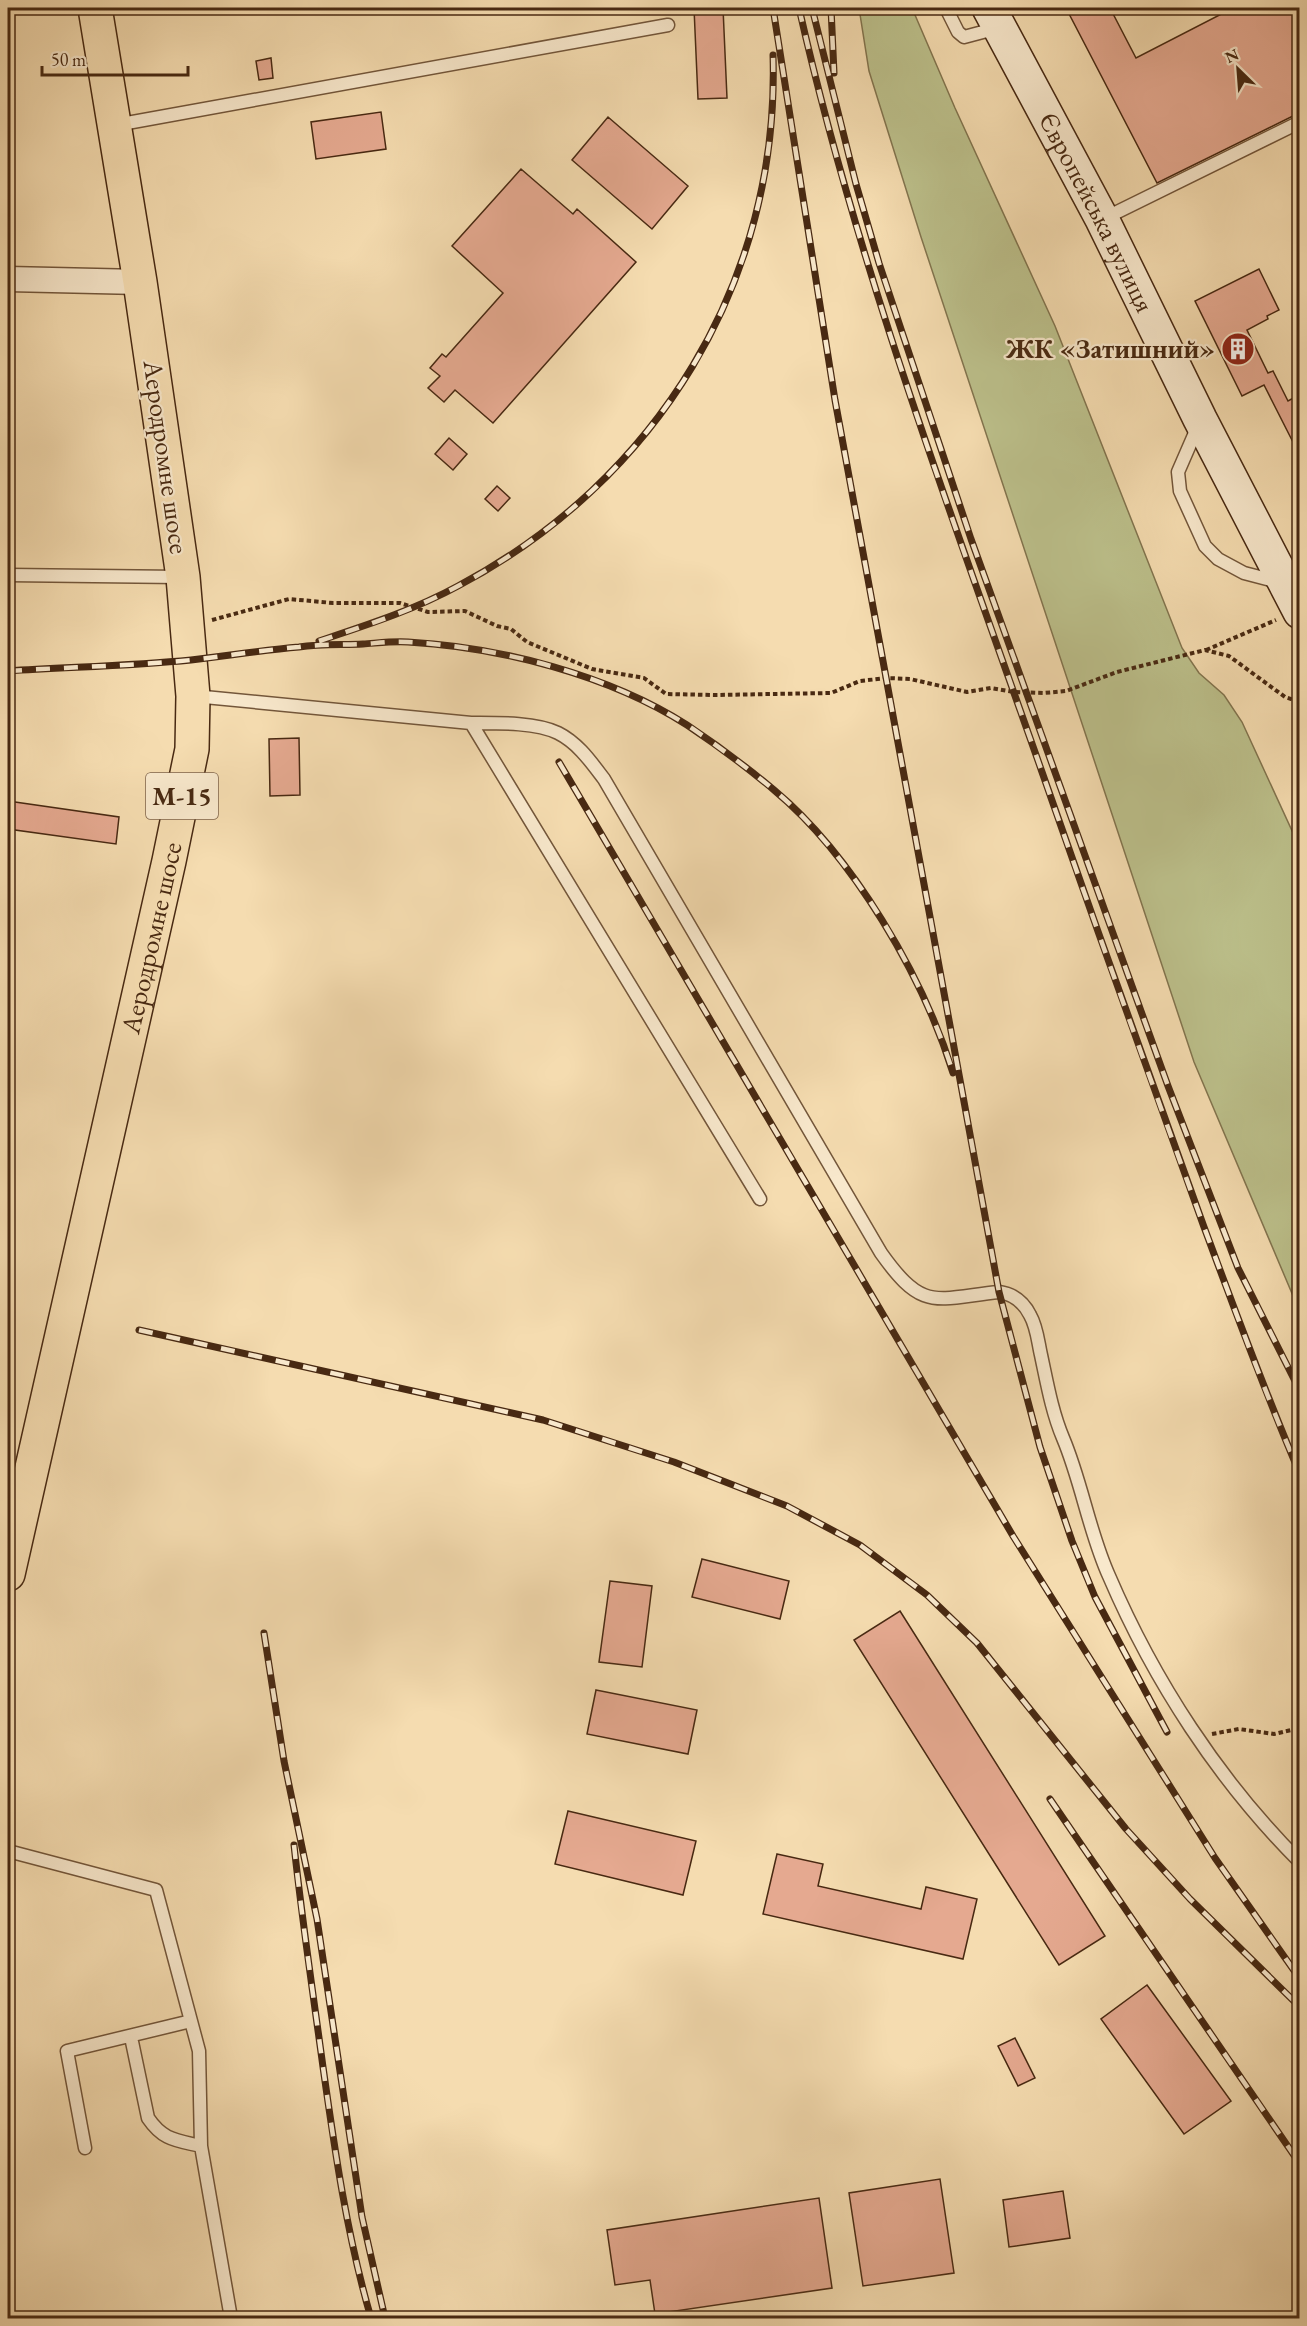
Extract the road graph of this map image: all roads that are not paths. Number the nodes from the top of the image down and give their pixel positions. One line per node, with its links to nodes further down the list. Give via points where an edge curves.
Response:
1 (95, 8): 6 (highway, Аеродромне шосе / М-15)
2 (946, 8): 3 (lane, via 964,37)
3 (994, 17): 7 (main road, Європейська вулиця)
4 (668, 25): 6 (lane)
5 (1299, 122): 7 (lane)
6 (115, 125): 9 (highway, Аеродромне шосе / М-15)
7 (1102, 219): 10 (main road, Європейська вулиця)
8 (8, 279): 9 (street)
9 (140, 282): 12 (highway, Аеродромне шосе / М-15)
10 (1200, 419): 13 (main road, Європейська вулиця); 13 (lane, via 1178,472 1179,491 1205,546 1218,559 1244,573)
11 (8, 575): 12 (lane)
12 (183, 577): 15 (highway, Аеродромне шосе / М-15)
13 (1284, 583): 14 (main road, Європейська вулиця)
14 (1292, 615)
15 (193, 696): 16 (lane); 18 (highway, Аеродромне шосе / М-15, via 192,748 169,861)
16 (471, 723): 17 (lane); 20 (lane, via 520,724 558,733 585,753 604,779 881,1253 909,1287 920,1295 937,1299 999,1292 1021,1301 1037,1333 1055,1417 1078,1478 1095,1541 1141,1644 1204,1748 1248,1806)
17 (760, 1199)
18 (8, 1574)
19 (8, 1851): 21 (lane, via 156,1890)
20 (1299, 1862)
21 (191, 2021): 22 (lane); 23 (lane, via 199,2051)
22 (130, 2037): 23 (lane, via 148,2118 167,2138); 24 (lane, via 67,2051)
23 (201, 2146): 25 (lane)
24 (85, 2148)
25 (231, 2319)

